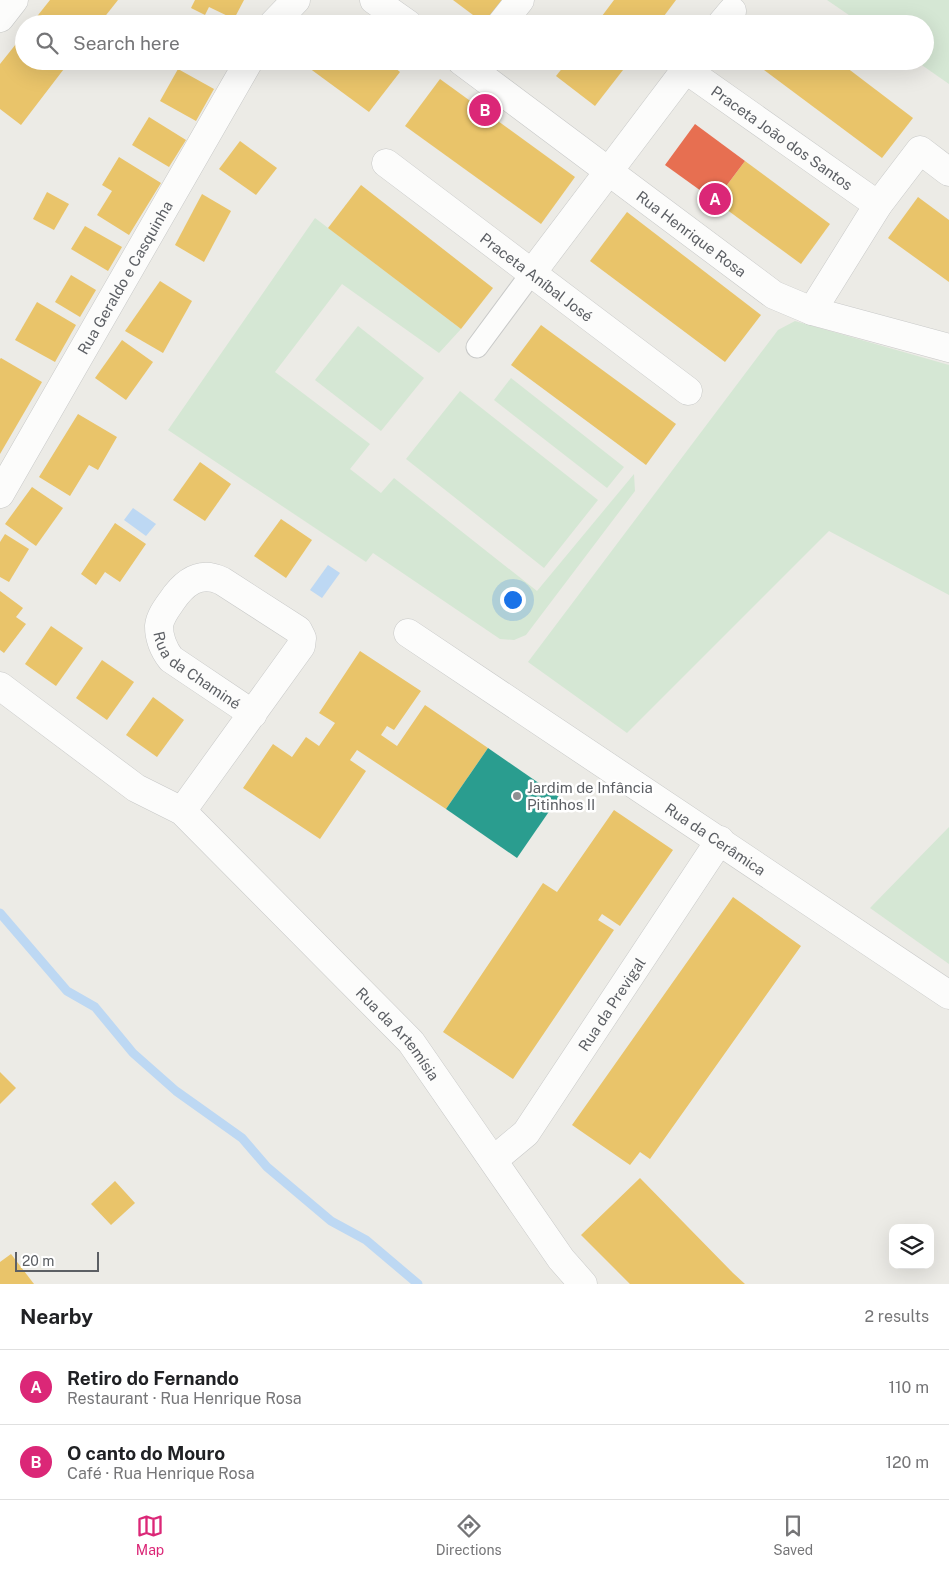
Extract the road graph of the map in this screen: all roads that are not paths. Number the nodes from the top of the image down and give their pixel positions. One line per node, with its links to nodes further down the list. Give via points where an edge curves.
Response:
1 (14, 0): 8 (street)
2 (296, 0): 5 (street)
3 (520, 0): 7 (street)
4 (379, 2): 6 (street)
5 (282, 15)
6 (396, 15)
7 (509, 15)
8 (0, 18)
9 (245, 70): 22 (street, Rua Geraldo e Casquinha)
10 (475, 70): 14 (street, Rua Henrique Rosa)
11 (685, 70): 14 (street, Praceta João dos Santos)
12 (696, 70): 16 (street, Praceta João dos Santos)
13 (386, 163): 17 (street, Praceta Aníbal José)
14 (609, 172): 17 (street, Praceta João dos Santos); 18 (street, Rua Henrique Rosa, via 760,287 786,302)
15 (949, 172): 16 (street, via 920,150)
16 (878, 205): 18 (street)
17 (531, 274): 19 (street); 21 (street, Praceta Aníbal José)
18 (812, 311): 20 (street, Rua Henrique Rosa)
19 (477, 347)
20 (949, 348)
21 (688, 390)
22 (0, 494)
23 (408, 633): 27 (street, Rua da Cerâmica)
24 (0, 686): 26 (street, Rua da Artemísia, via 136,788)
25 (253, 714): 25 (street, Rua da Chaminé, via 301,646 300,633 216,578 190,581 181,587 161,619 160,635 165,651 171,659); 26 (street, Rua da Chaminé)
26 (182, 811): 29 (street, Rua da Artemísia, via 411,1042)
27 (720, 840): 28 (street, Rua da Cerâmica); 29 (street, Rua da Previgal, via 526,1133 502,1153)
28 (949, 994)
29 (490, 1155): 30 (street, Rua da Artemísia, via 561,1259)
30 (583, 1284)

